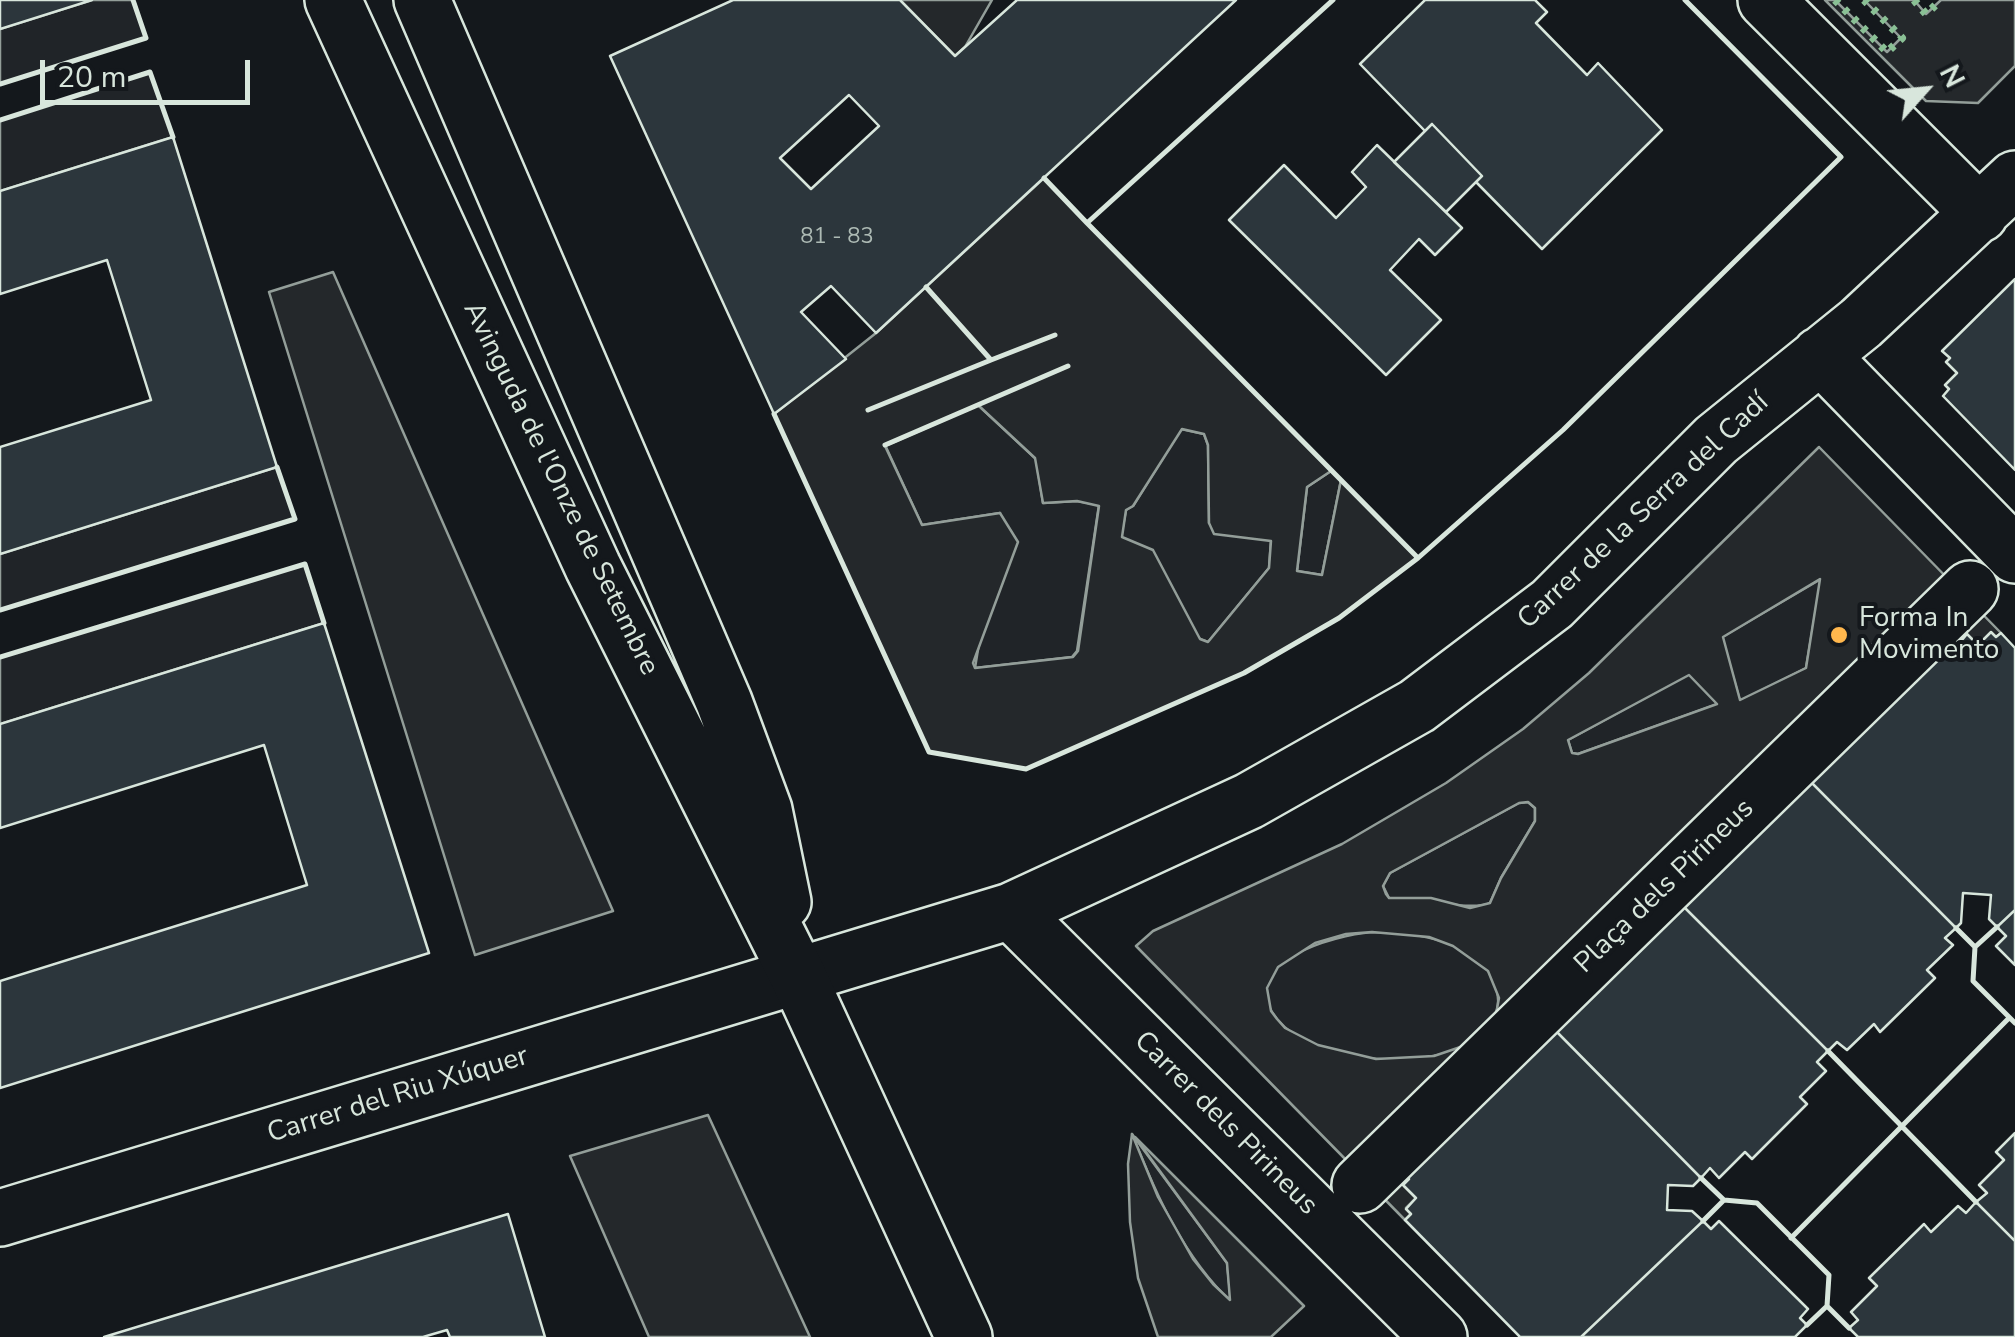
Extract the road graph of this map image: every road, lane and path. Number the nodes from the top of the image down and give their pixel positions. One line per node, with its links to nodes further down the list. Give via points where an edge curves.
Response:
1 (333, 0): 9 (street, Avinguda de l'Onze de Setembre, via 593,567)
2 (422, 0): 9 (street, Avinguda de l'Onze de Setembre, via 748,762 772,842)
3 (1766, 0): 4 (street)
4 (1997, 197): 5 (street, Carrer de la Serra del Cadí)
5 (1820, 355): 6 (street); 8 (street, Carrer de la Serra del Cadí, via 1716,440 1552,604 1417,706 1249,801)
6 (2015, 556)
7 (1970, 588): 10 (street, Plaça dels Pirineus)
8 (1011, 912): 9 (street, Carrer de la Serra del Cadí); 13 (street, Carrer dels Pirineus)
9 (797, 974): 11 (street, Carrer del Riu Xúquer); 12 (street, Avinguda de l'Onze de Setembre)
10 (1360, 1185)
11 (0, 1218)
12 (964, 1337)
13 (1438, 1337)

